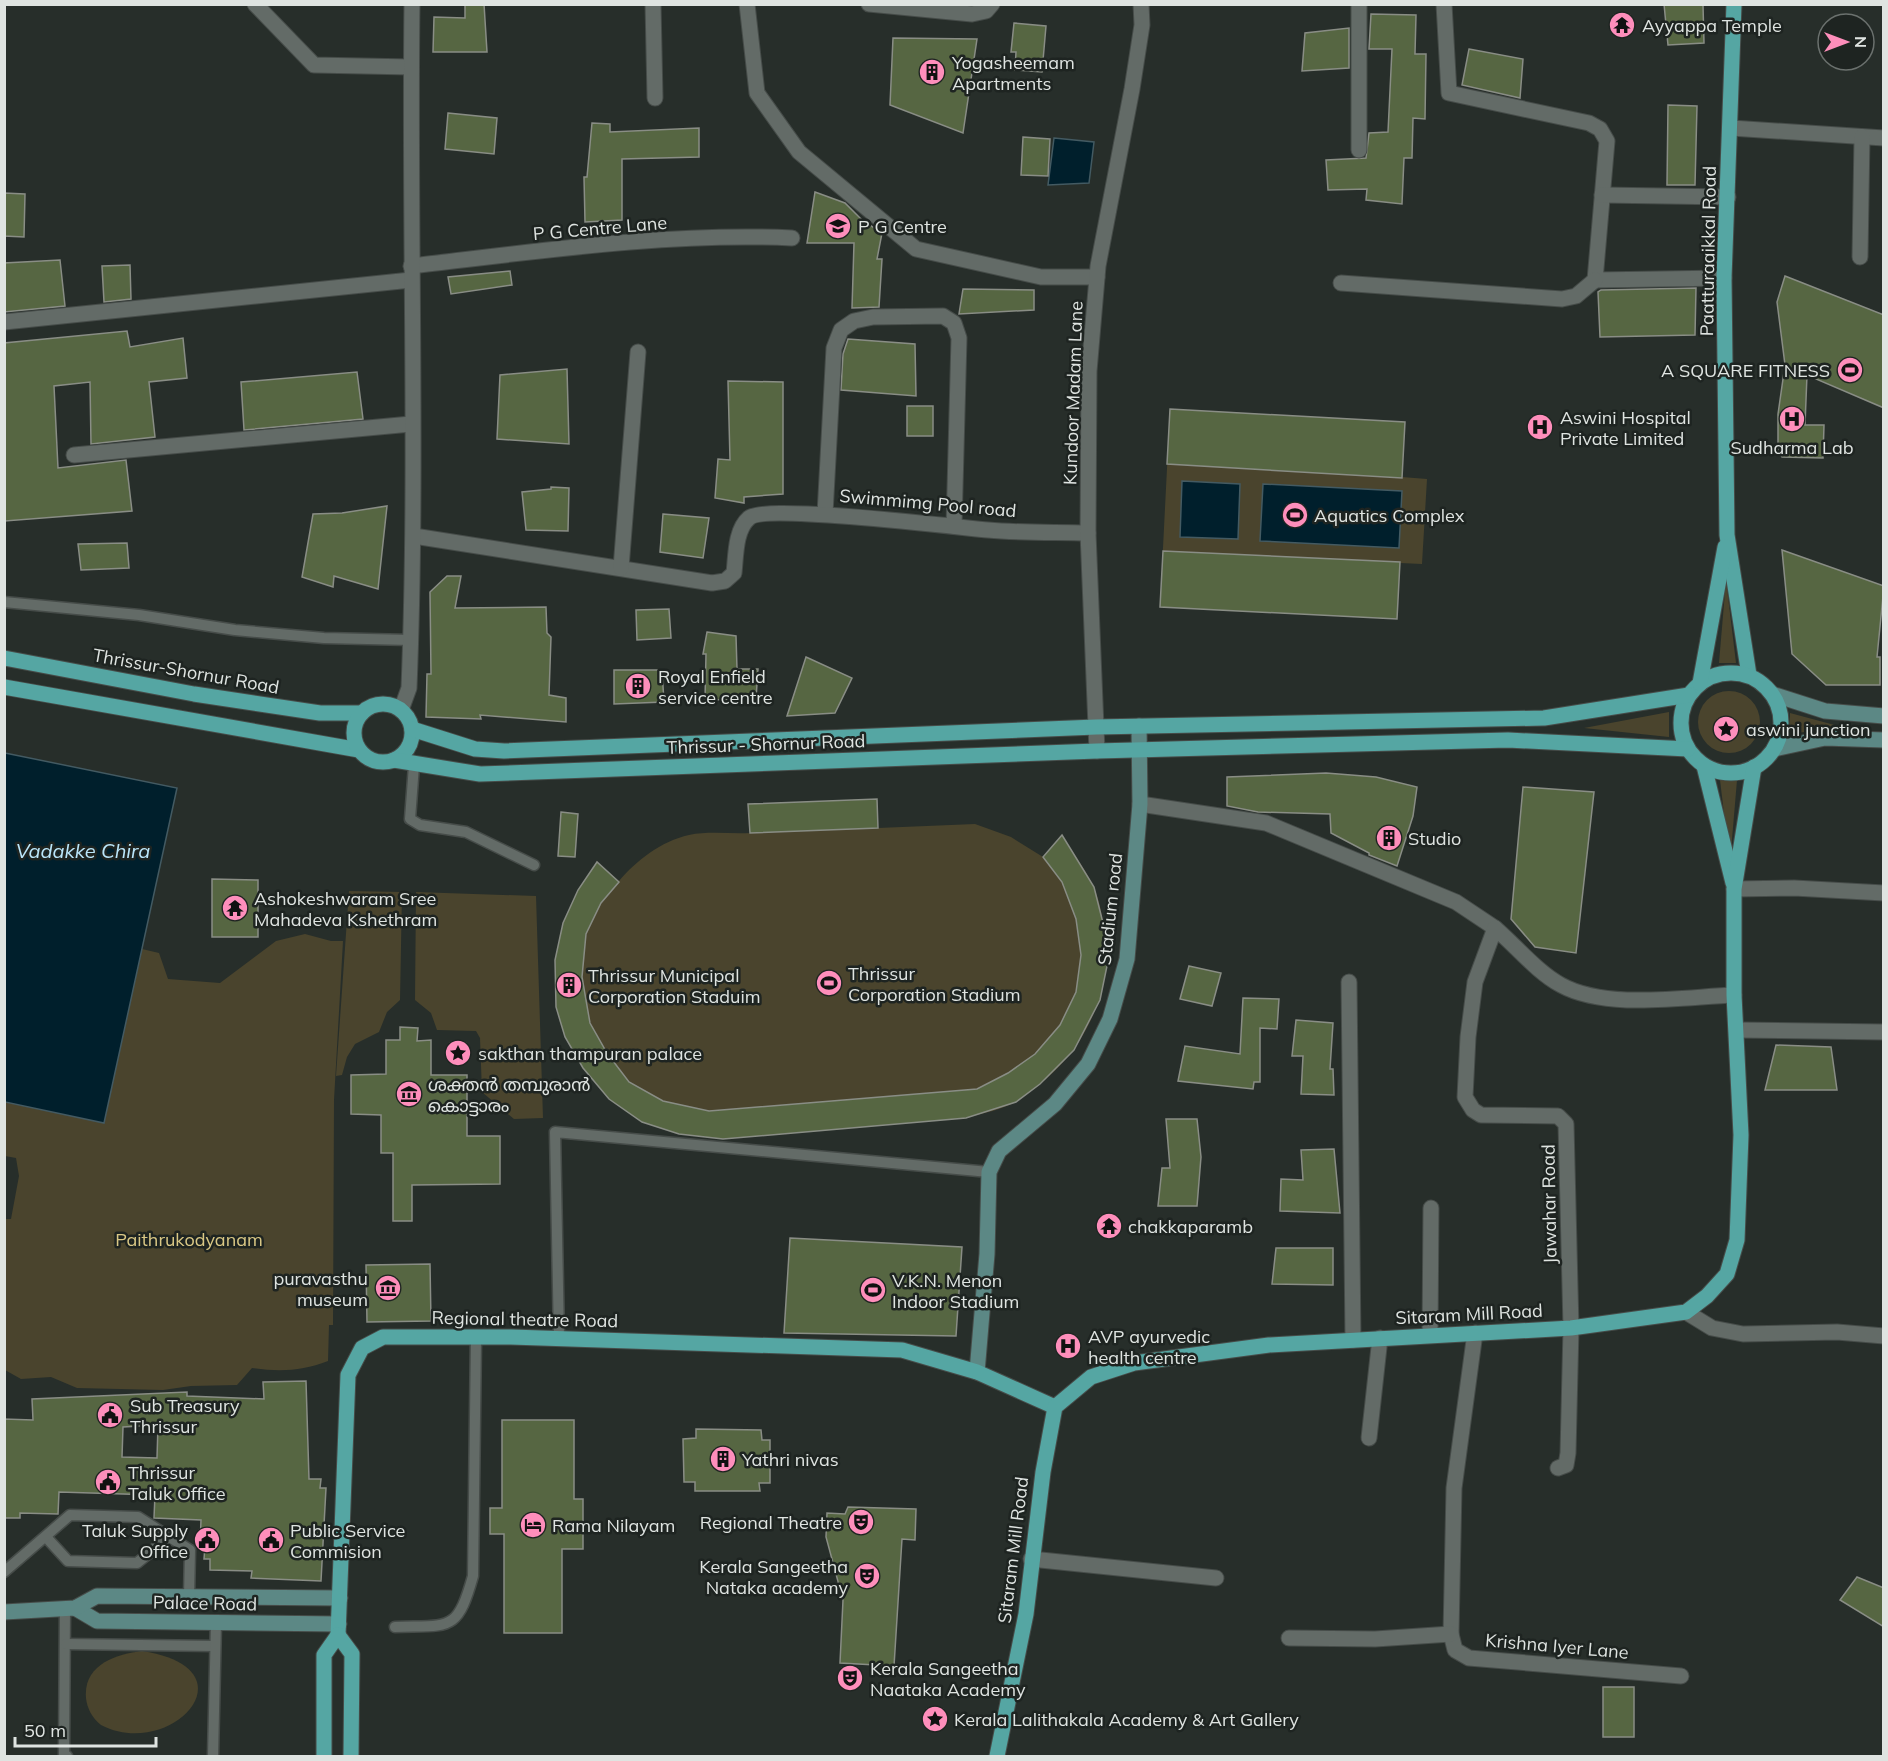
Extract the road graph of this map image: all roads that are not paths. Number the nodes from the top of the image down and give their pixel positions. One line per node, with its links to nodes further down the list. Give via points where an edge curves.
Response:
1 (255, 4): 11 (street, via 314,65)
2 (412, 4): 11 (street)
3 (653, 4): 12 (street)
4 (747, 4): 22 (street, via 757,93 799,152 916,249 1041,277)
5 (869, 4): 6 (street, via 972,14 986,11)
6 (992, 4)
7 (1141, 4): 22 (street, Kundoor Madam Lane, via 1142,26 1132,89)
8 (1359, 4): 16 (street)
9 (1444, 4): 17 (street, via 1449,93 1589,123 1600,129 1607,141)
10 (1734, 4): 13 (main road, Paatturaaikkal Road)
11 (411, 67): 21 (street)
12 (655, 98)
13 (1731, 128): 14 (street); 18 (main road, Paatturaaikkal Road)
14 (1862, 136): 15 (street); 20 (street)
15 (1884, 138)
16 (1359, 150)
17 (1602, 195): 18 (street); 24 (street)
18 (1728, 197): 23 (main road, Paatturaaikkal Road)
19 (792, 238): 21 (street, P G Centre Lane, via 638,243)
20 (1860, 256)
21 (411, 273): 26 (street, P G Centre Lane); 28 (street)
22 (1097, 277): 32 (street, Kundoor Madam Lane, via 1089,371)
23 (1725, 278): 24 (street); 33 (main road, Paatturaaikkal Road)
24 (1595, 280): 25 (street, via 1576,296 1562,299)
25 (1341, 283)
26 (4, 322)
27 (638, 352): 35 (street)
28 (411, 424): 29 (street); 34 (street)
29 (74, 455)
30 (825, 514): 31 (street, Swimmimg Pool road); 31 (street, via 834,348 841,330 854,321 873,317 943,316 954,322 959,338); 35 (street, Swimmimg Pool road, via 765,512 750,516 740,528 734,573 725,581 712,583)
31 (954, 526): 32 (street, Swimmimg Pool road)
32 (1088, 533): 50 (street, Kundoor Madam Lane)
33 (1727, 535): 39 (main road); 40 (main road)
34 (414, 536): 35 (street); 37 (street)
35 (621, 568)
36 (4, 602): 37 (lane, via 139,615 235,630)
37 (411, 640): 44 (street, via 409,687)
38 (4, 658): 45 (main road, Thrissur-Shornur Road, via 194,694 320,713)
39 (1749, 675): 40 (main road, via 1732,672); 42 (main road)
40 (1700, 683): 43 (main road)
41 (4, 687): 57 (main road)
42 (1772, 694): 46 (main road, via 1825,711); 56 (main road, via 1781,721)
43 (1689, 695): 47 (main road, via 1571,716); 55 (main road, via 1681,722)
44 (401, 710): 45 (main road, via 378,704); 51 (main road)
45 (362, 713): 57 (main road, via 354,731)
46 (1884, 716)
47 (1488, 719): 48 (main road); 53 (main road)
48 (1286, 724): 49 (main road); 54 (main road)
49 (1139, 726): 50 (main road); 58 (main road, Stadium road)
50 (1096, 727): 51 (main road, via 504,751 475,749); 59 (street, Kundoor Madam Lane)
51 (412, 729): 60 (main road, via 408,748)
52 (1884, 740): 56 (main road, via 1825,738)
53 (1489, 741): 54 (main road, Thrissur - Shornur Road); 55 (main road, Thrissur - Shornur Road)
54 (1286, 746): 58 (main road, Thrissur - Shornur Road)
55 (1688, 749): 62 (main road)
56 (1774, 749): 63 (main road)
57 (359, 750): 60 (main road, via 375,761)
58 (1140, 750): 59 (main road, Thrissur - Shornur Road); 64 (main road, Stadium road)
59 (1097, 751): 61 (main road, Thrissur - Shornur Road, via 480,774)
60 (394, 760): 61 (main road, Thrissur - Shornur Road)
61 (414, 765): 65 (lane, via 410,819 420,825 466,832)
62 (1704, 766): 63 (main road, via 1738,773); 66 (main road)
63 (1754, 767): 66 (main road)
64 (1140, 804): 68 (street, via 1266,823 1456,902); 73 (main road, Stadium road, via 1127,959 1110,1019 1088,1064 1054,1104 999,1151)
65 (534, 865)
66 (1734, 889): 67 (street); 70 (main road)
67 (1884, 893)
68 (1495, 928): 70 (street, via 1560,984 1582,995 1629,999); 76 (street, Jawahar Road, via 1475,981 1465,1097 1481,1115 1558,1116 1566,1124)
69 (1348, 981): 83 (street)
70 (1734, 995): 71 (main road)
71 (1737, 1030): 72 (street); 75 (main road, via 1741,1135 1737,1240 1727,1274)
72 (1884, 1032)
73 (989, 1172): 81 (lane, via 555,1132); 84 (main road, Stadium road)
74 (1431, 1208): 78 (street)
75 (1686, 1312): 76 (main road, Sitaram Mill Road); 79 (street, via 1712,1328 1743,1334 1837,1332)
76 (1571, 1328): 77 (main road, Sitaram Mill Road); 87 (street, Jawahar Road, via 1568,1453 1566,1465)
77 (1475, 1333): 78 (main road, Sitaram Mill Road); 100 (street, via 1454,1488)
78 (1430, 1335): 82 (main road, Sitaram Mill Road)
79 (1884, 1336)
80 (476, 1337): 81 (main road, Regional theatre Road); 94 (main road, Regional theatre Road, via 383,1337 362,1348 357,1357 348,1375); 98 (lane, via 473,1576 465,1606 455,1620 443,1625)
81 (560, 1338): 84 (main road, Regional theatre Road, via 902,1350)
82 (1380, 1338): 83 (main road, Sitaram Mill Road); 86 (street)
83 (1353, 1340): 85 (main road, Sitaram Mill Road, via 1269,1345 1134,1363 1091,1377)
84 (977, 1372): 85 (main road)
85 (1055, 1407): 90 (main road, Sitaram Mill Road)
86 (1369, 1438)
87 (1558, 1468)
88 (46, 1537): 89 (lane, via 70,1515 138,1517); 89 (lane, via 68,1561 137,1563); 91 (lane)
89 (169, 1538): 93 (lane, via 190,1550)
90 (1031, 1559): 92 (street); 109 (main road, Sitaram Mill Road, via 1026,1614)
91 (4, 1572)
92 (1216, 1578)
93 (189, 1597): 94 (main road, Palace Road); 95 (main road, Palace Road, via 97,1596)
94 (340, 1598): 99 (main road, Regional theatre Road)
95 (70, 1608): 96 (main road, Palace Road); 97 (main road, Palace Road, via 97,1621); 102 (lane)
96 (4, 1612)
97 (216, 1622): 99 (main road, Palace Road); 103 (lane)
98 (396, 1627)
99 (339, 1630): 107 (main road, via 324,1655); 108 (main road, via 352,1654)
100 (1451, 1634): 101 (street, via 1375,1639); 104 (street, Krishna Iyer Lane, via 1455,1650 1469,1658)
101 (1289, 1638)
102 (66, 1644): 103 (lane); 105 (lane)
103 (215, 1646): 106 (lane)
104 (1681, 1676)
105 (67, 1756)
106 (213, 1756)
107 (324, 1756)
108 (351, 1756)
109 (998, 1756)

